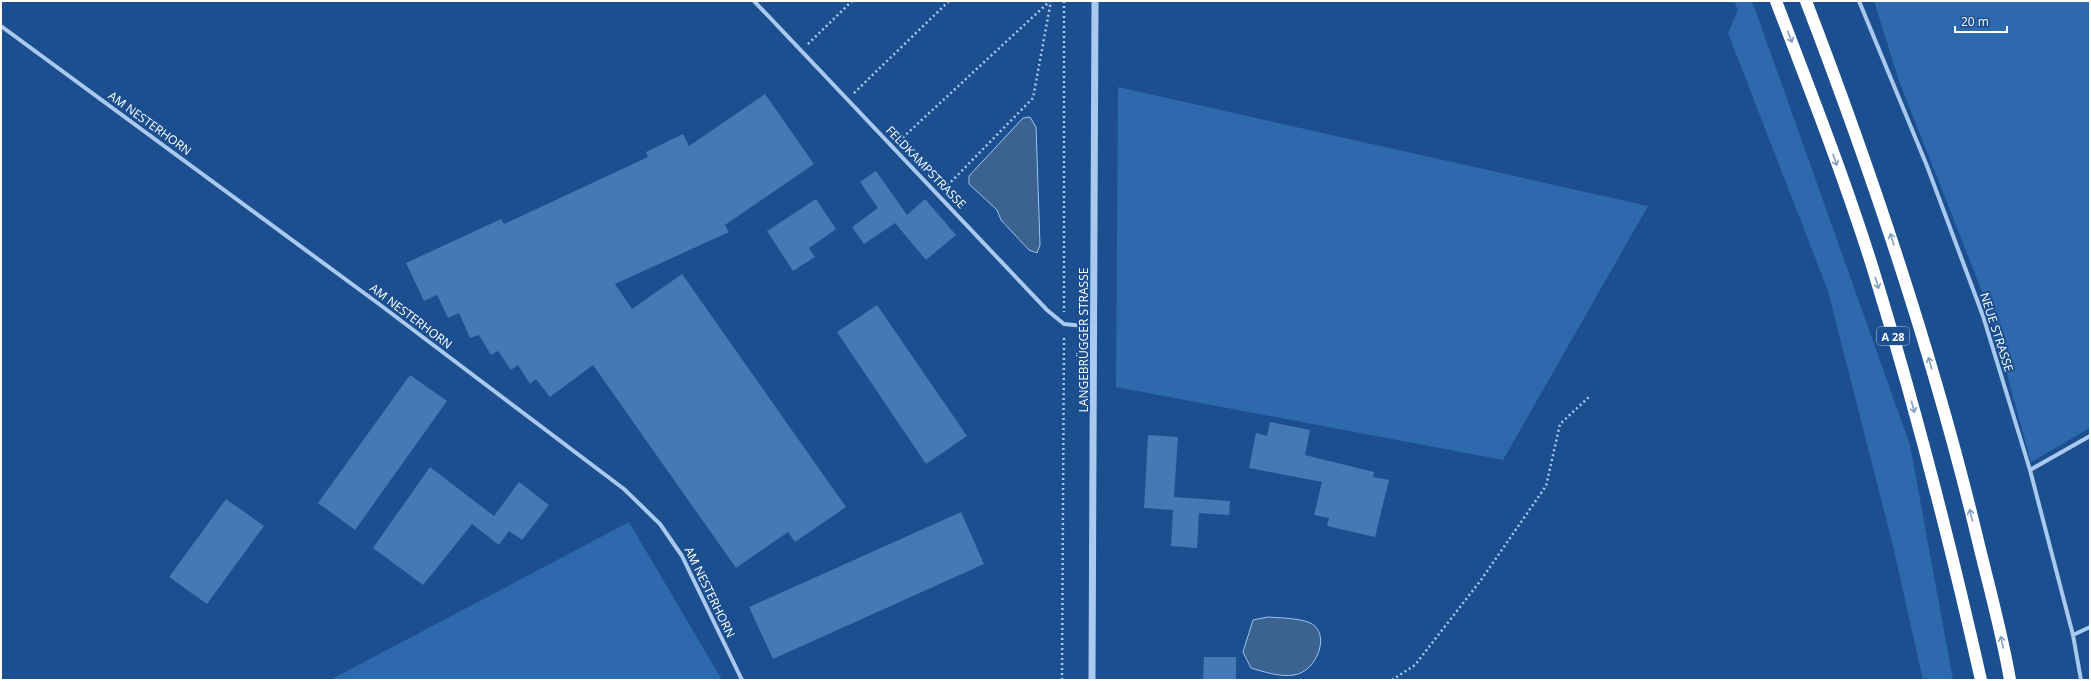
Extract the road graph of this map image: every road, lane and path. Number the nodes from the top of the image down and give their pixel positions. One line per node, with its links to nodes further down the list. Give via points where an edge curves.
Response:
1 (754, 1): 11 (street, FELDKAMPSTRASSE)
2 (852, 1): 11 (path)
3 (950, 1): 12 (path)
4 (1050, 1): 13 (path); 14 (path, via 1033,98)
5 (1064, 1): 15 (path)
6 (1095, 1): 16 (street, LANGEBRÜGGER STRASSE)
7 (1776, 1): 26 (highway, A 28, one-way to 26, via 1810,89 1872,267 1900,359 1957,576)
8 (1806, 1): 27 (highway, A 28, one-way to 8, via 1962,474 1913,304 1872,179)
9 (1859, 1): 19 (street, NEUE STRASSE, via 1927,166 1983,316)
10 (1, 26): 22 (street, AM NESTERHORN, via 379,304 624,489 660,524 682,556)
11 (802, 51): 12 (street, FELDKAMPSTRASSE)
12 (848, 99): 13 (street, FELDKAMPSTRASSE)
13 (893, 146): 14 (street, FELDKAMPSTRASSE)
14 (939, 194): 15 (street, FELDKAMPSTRASSE, via 1047,310)
15 (1064, 324): 16 (street); 23 (path)
16 (1094, 327): 24 (street, LANGEBRÜGGER STRASSE)
17 (1590, 396): 25 (path, via 1560,424 1546,486 1480,580 1415,665)
18 (2090, 436): 19 (street)
19 (2030, 470): 21 (street, NEUE STRASSE)
20 (2090, 627): 21 (street)
21 (2073, 635): 28 (street, NEUE STRASSE)
22 (742, 680)
23 (1062, 680)
24 (1092, 680)
25 (1392, 680)
26 (1980, 680)
27 (2010, 680)
28 (2081, 680)

